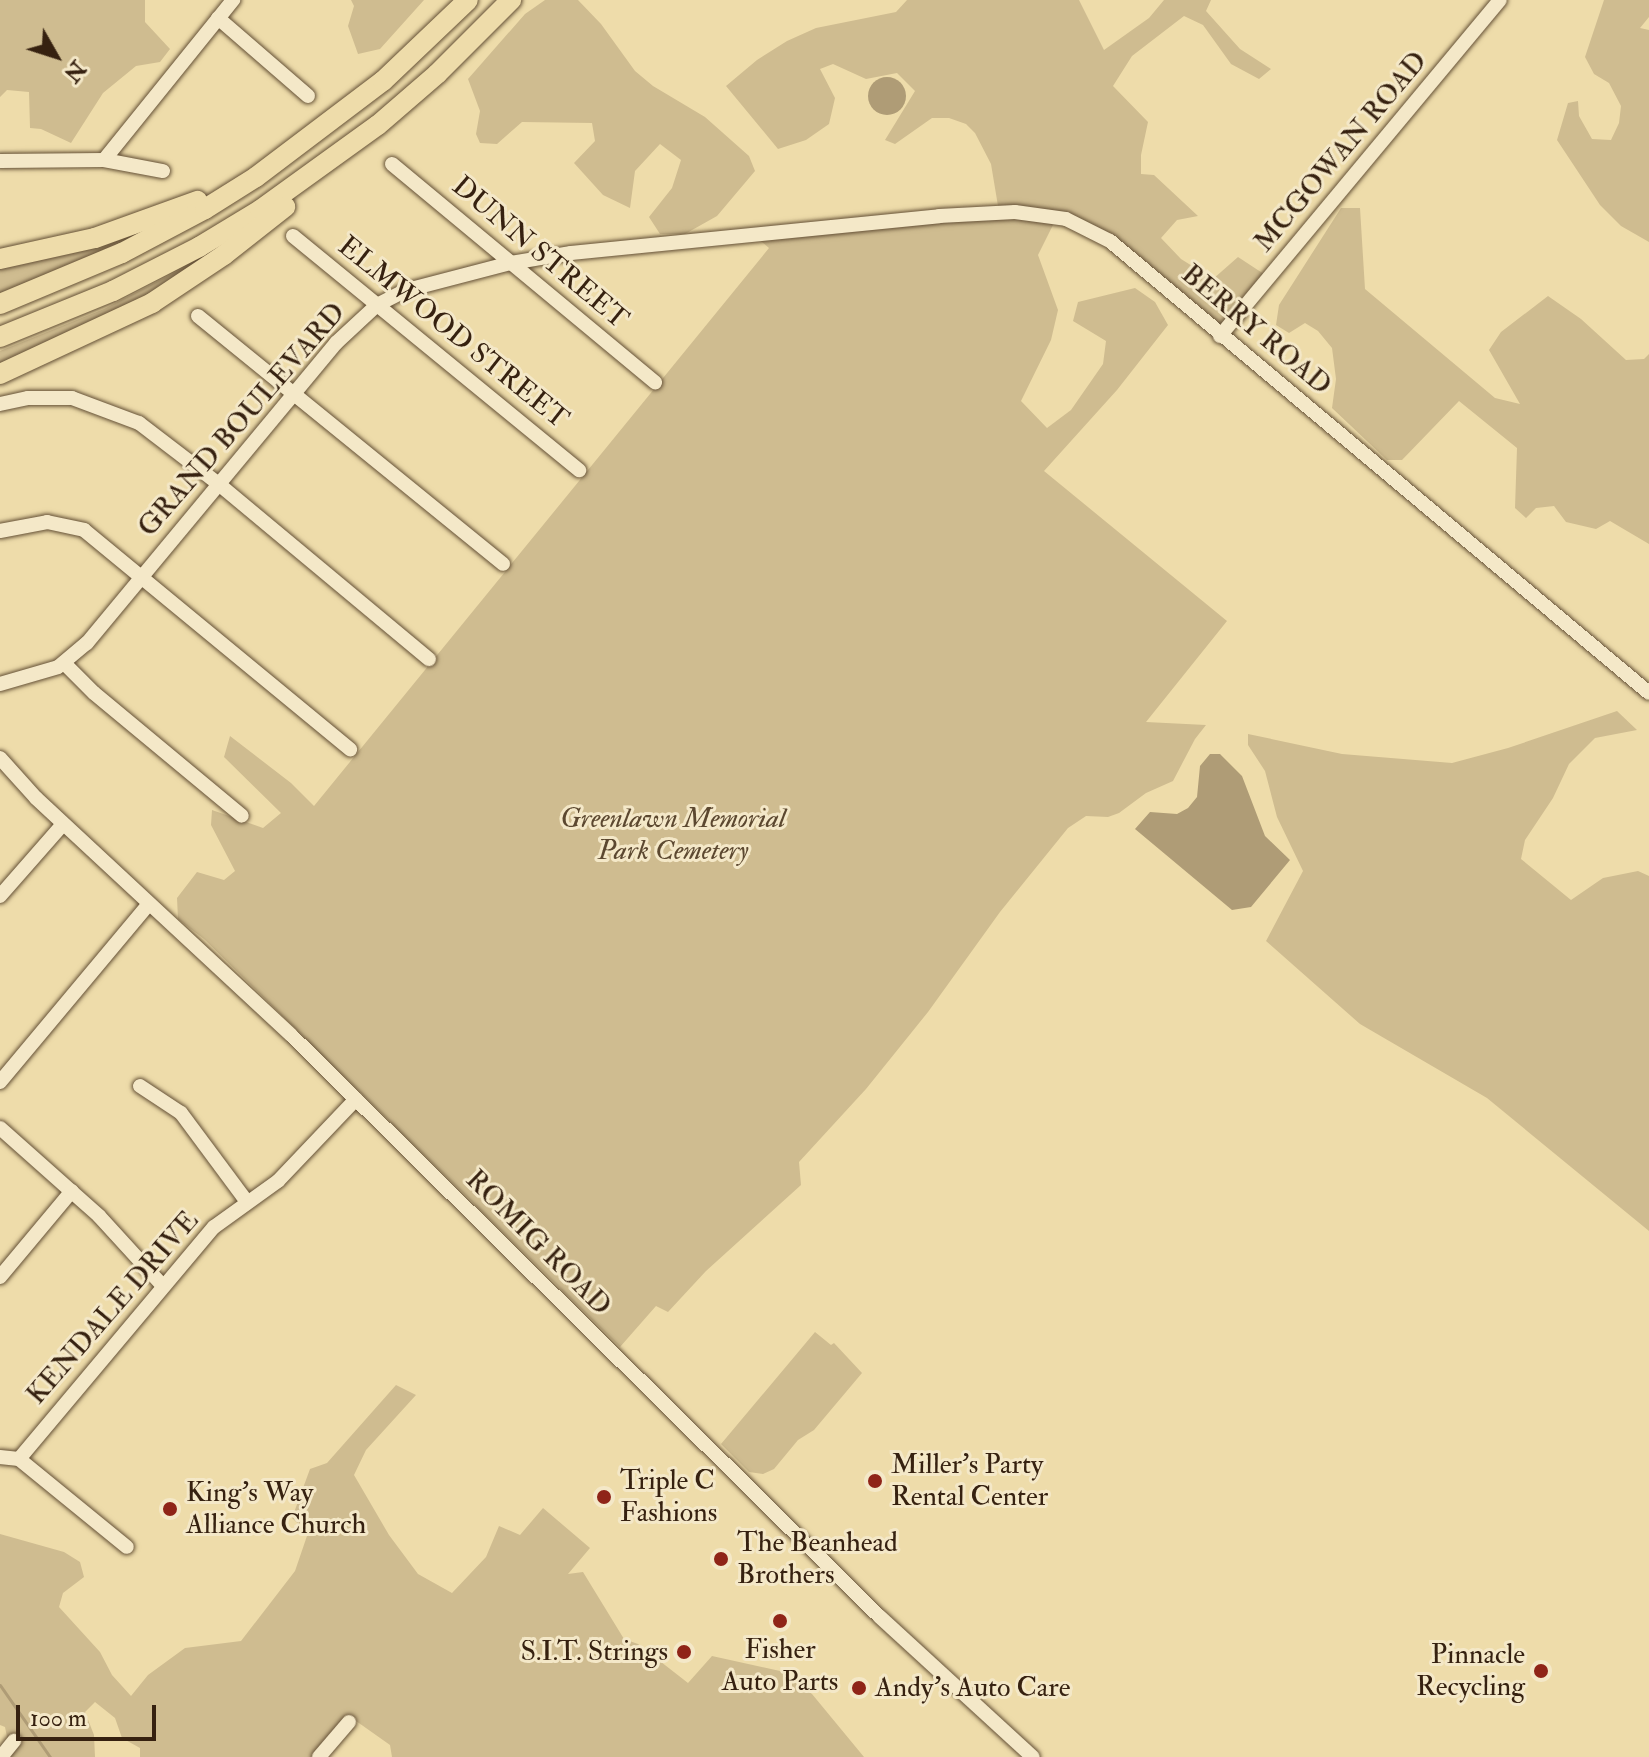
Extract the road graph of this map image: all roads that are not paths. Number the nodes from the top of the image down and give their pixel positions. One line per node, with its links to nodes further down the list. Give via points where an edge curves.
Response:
1 (233, 0): 5 (street)
2 (468, 0): 12 (highway, via 376,87)
3 (511, 0): 7 (highway)
4 (1500, 0): 20 (street, MCGOWAN ROAD)
5 (218, 18): 6 (street); 8 (street)
6 (308, 96)
7 (378, 125): 21 (highway, via 199,247 113,291); 22 (highway, via 271,219 185,283 131,315)
8 (104, 160): 9 (street); 11 (street)
9 (0, 161)
10 (392, 164): 16 (street, DUNN STREET)
11 (163, 171)
12 (256, 177): 15 (highway, via 95,238); 17 (highway, via 148,240)
13 (753, 234): 16 (street, GRAND BOULEVARD); 20 (street, BERRY ROAD, via 983,213 1066,219 1110,241)
14 (293, 236): 18 (street, ELMWOOD STREET)
15 (0, 259)
16 (511, 263): 18 (street, GRAND BOULEVARD, via 427,283); 23 (street, DUNN STREET)
17 (0, 304)
18 (377, 305): 24 (street, GRAND BOULEVARD, via 336,343); 26 (street, ELMWOOD STREET)
19 (198, 316): 24 (street)
20 (1220, 336): 34 (street, BERRY ROAD)
21 (0, 337)
22 (0, 374)
23 (655, 382)
24 (296, 392): 27 (street, GRAND BOULEVARD); 29 (street)
25 (0, 404): 27 (street, via 49,396 94,403 139,423)
26 (579, 470)
27 (220, 485): 30 (street, GRAND BOULEVARD); 31 (street)
28 (0, 531): 30 (street, via 47,522 70,525)
29 (503, 564)
30 (142, 577): 32 (street, GRAND BOULEVARD); 35 (street)
31 (429, 659)
32 (64, 663): 33 (street, GRAND BOULEVARD); 37 (street)
33 (0, 684)
34 (1649, 693)
35 (350, 749)
36 (3, 762): 38 (street, ROMIG ROAD)
37 (242, 816)
38 (63, 824): 39 (street); 40 (street, ROMIG ROAD)
39 (0, 896)
40 (149, 904): 41 (street); 43 (street, ROMIG ROAD)
41 (0, 1082)
42 (140, 1086): 46 (street, via 181,1113)
43 (356, 1099): 46 (street, KENDALE DRIVE, via 278,1181); 56 (street, ROMIG ROAD, via 862,1601)
44 (0, 1128): 45 (street)
45 (72, 1191): 47 (street); 48 (street)
46 (247, 1202): 48 (street, KENDALE DRIVE, via 214,1227)
47 (0, 1277)
48 (163, 1286): 50 (street, KENDALE DRIVE)
49 (0, 1457): 50 (street)
50 (19, 1459): 51 (street)
51 (127, 1547)
52 (349, 1722): 55 (street)
53 (14, 1741): 54 (street)
54 (1, 1757)
55 (319, 1757)
56 (1033, 1757)

